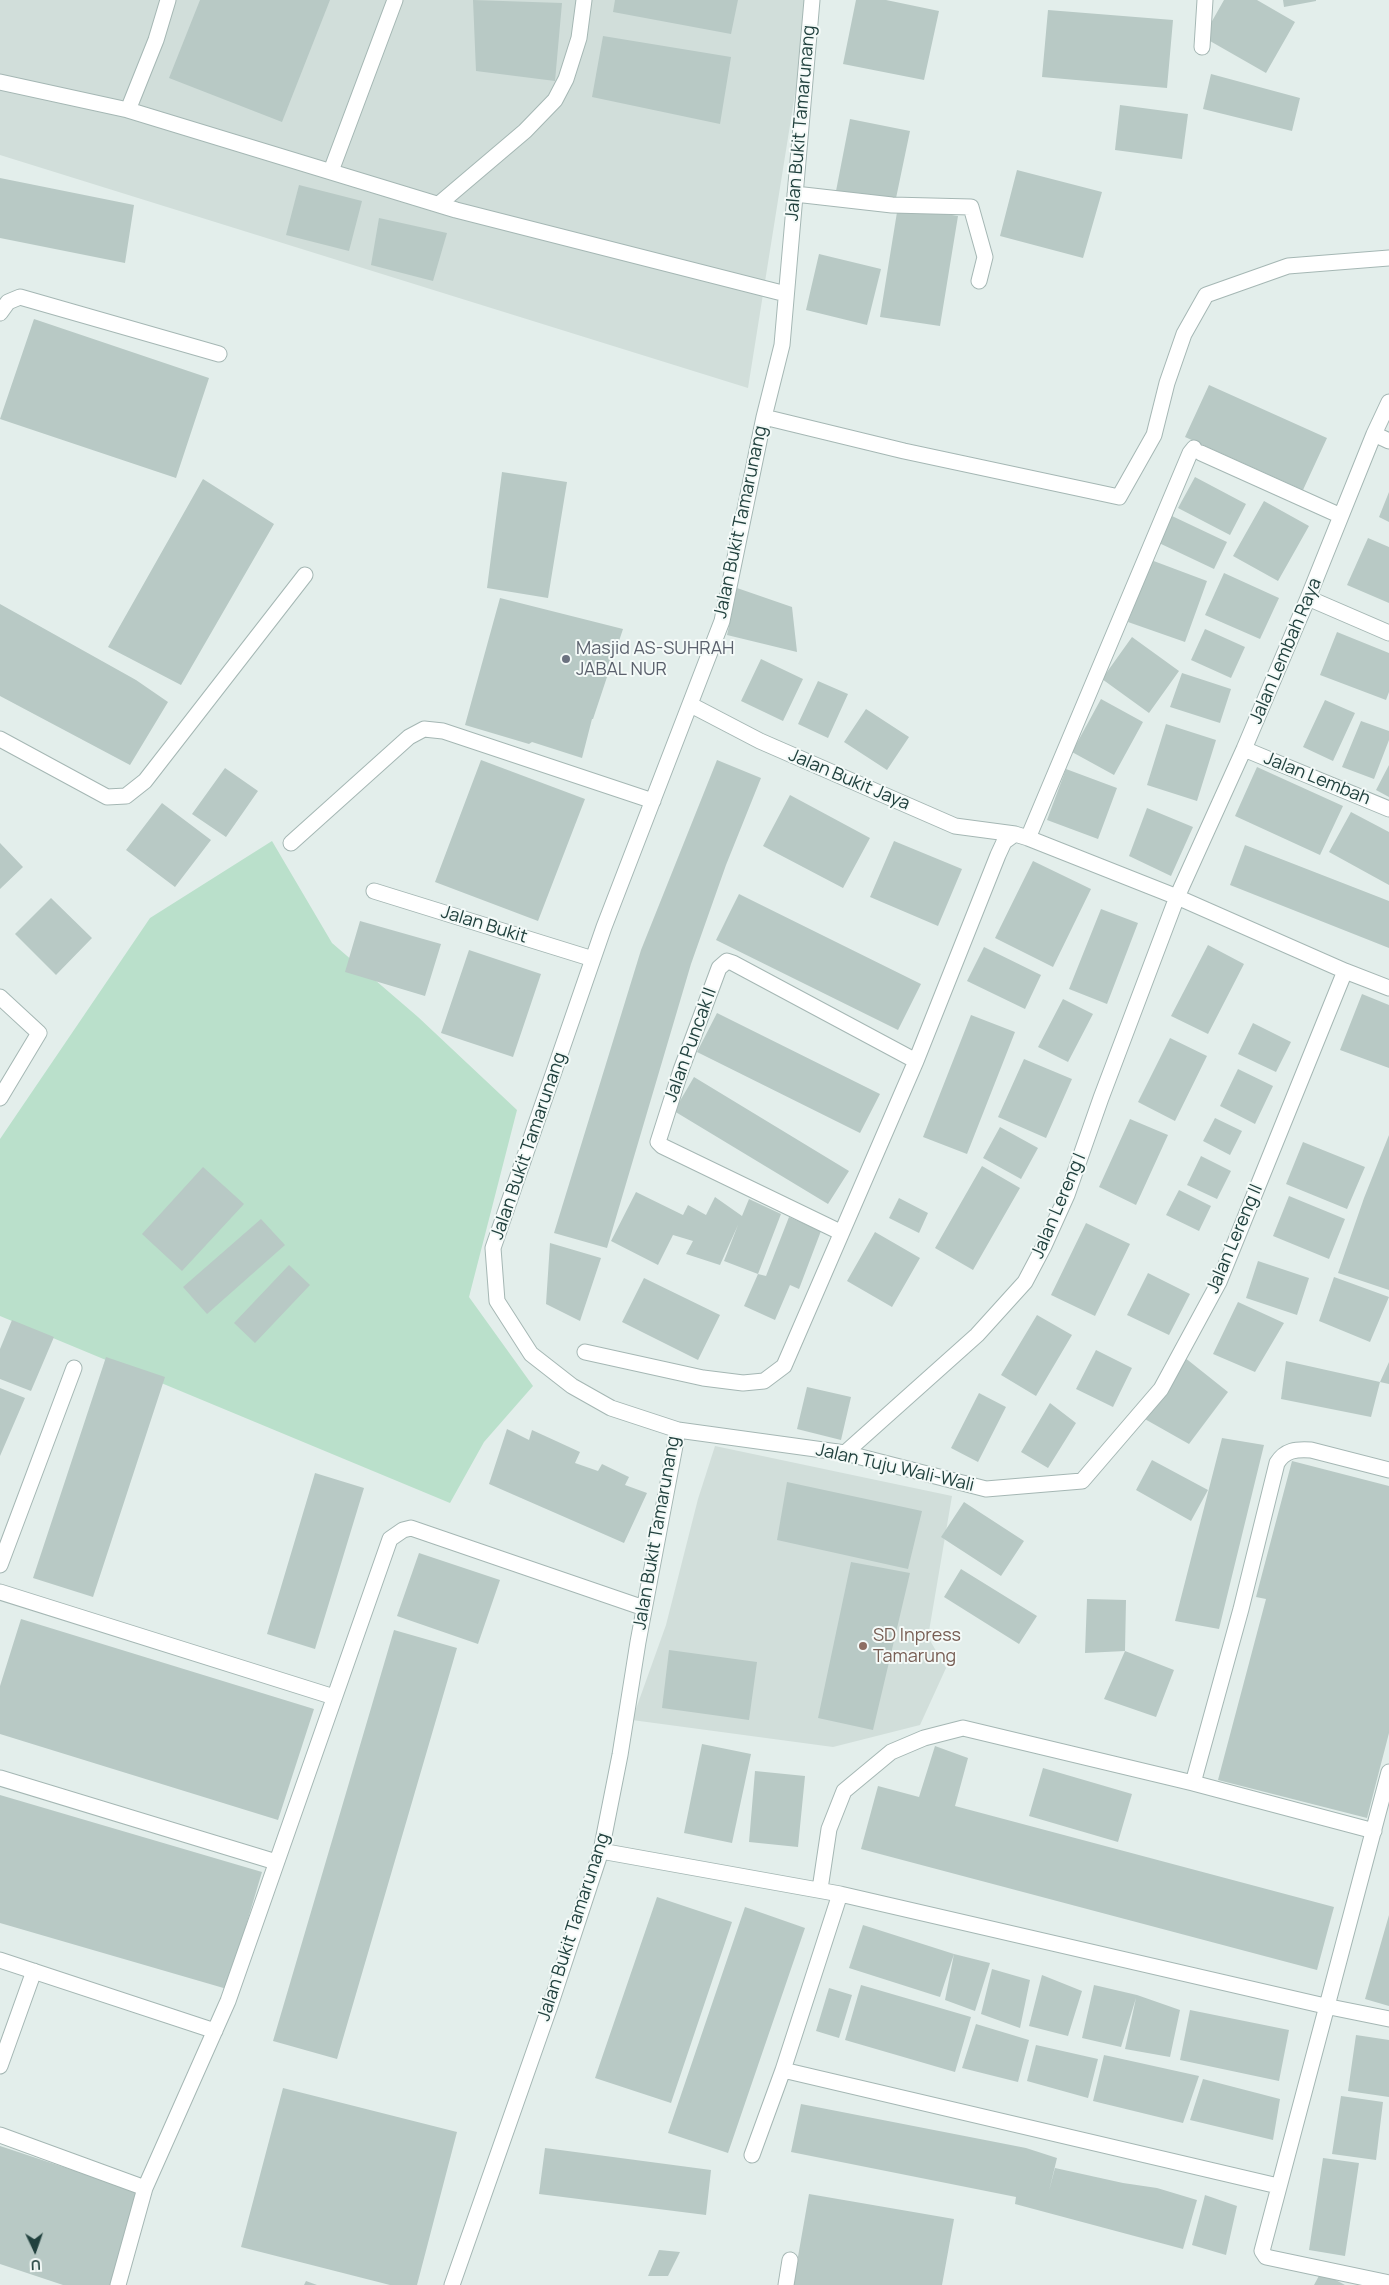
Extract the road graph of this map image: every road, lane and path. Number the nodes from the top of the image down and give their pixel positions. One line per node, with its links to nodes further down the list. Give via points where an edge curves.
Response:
1 (168, 0): 8 (street)
2 (395, 0): 9 (street)
3 (584, 0): 11 (street, via 579,38 566,79 555,100 525,131)
4 (812, 0): 10 (street, Jalan Bukit Tamarunang)
5 (1205, 0): 6 (street)
6 (1202, 46)
7 (0, 82): 8 (street)
8 (128, 110): 9 (street)
9 (331, 171): 11 (street)
10 (795, 194): 13 (street, via 892,205 972,207 985,257); 14 (street, Jalan Bukit Tamarunang)
11 (438, 204): 14 (street)
12 (1389, 258): 18 (street, via 1288,266 1206,295 1184,334 1154,435 1119,497 904,451)
13 (979, 281)
14 (786, 294): 18 (street, Jalan Bukit Tamarunang, via 782,345)
15 (0, 314): 16 (street, via 8,302 20,297)
16 (219, 354)
17 (1389, 402): 19 (street, Jalan Lembah Raya)
18 (764, 416): 25 (street, Jalan Bukit Tamarunang, via 722,621)
19 (1374, 434): 20 (street); 21 (street, Jalan Lembah Raya)
20 (1389, 441)
21 (1341, 516): 23 (street, Jalan Lembah Raya); 30 (street, via 1198,450 1190,453)
22 (305, 575): 26 (street, via 145,781 126,796 107,797)
23 (1308, 598): 24 (street); 27 (street, Jalan Lembah Raya)
24 (1389, 633)
25 (691, 705): 28 (street, Jalan Bukit Tamarunang); 30 (street, Jalan Bukit Jaya, via 760,741 955,826)
26 (0, 738)
27 (1244, 749): 29 (street, Jalan Lembah); 33 (street, Jalan Lembah Raya)
28 (653, 801): 31 (street, via 442,732 424,729 409,737); 34 (street, Jalan Bukit Tamarunang)
29 (1389, 809)
30 (1021, 836): 33 (street, Jalan Bukit Jaya); 38 (street, via 1004,842)
31 (291, 843)
32 (374, 891): 34 (street, Jalan Bukit)
33 (1177, 897): 35 (street, Jalan Bukit Jaya); 44 (street, Jalan Lereng I, via 1067,1195 1025,1282 977,1335)
34 (593, 959): 43 (street, Jalan Bukit Tamarunang, via 493,1248 497,1300 532,1354 572,1386 611,1408)
35 (1346, 971): 36 (street, Jalan Bukit Jaya); 46 (street, Jalan Lereng II, via 1219,1282 1161,1389)
36 (1389, 988)
37 (0, 997): 39 (street, via 40,1033)
38 (916, 1061): 40 (street); 40 (street, Jalan Puncak II, via 734,963 727,961 719,968 658,1142)
39 (0, 1098)
40 (840, 1232): 41 (street, via 784,1366 764,1381 743,1383 703,1378)
41 (585, 1352)
42 (74, 1368): 47 (street)
43 (678, 1430): 44 (street, Jalan Tuju Wali-Wali); 49 (street, Jalan Bukit Tamarunang)
44 (845, 1453): 46 (street, Jalan Tuju Wali-Wali, via 986,1489)
45 (1389, 1470): 53 (street, via 1311,1450 1293,1451 1282,1456 1277,1463)
46 (1082, 1482)
47 (0, 1565)
48 (0, 1592): 50 (street)
49 (644, 1608): 50 (street, via 407,1528 394,1534 386,1547); 55 (street, Jalan Bukit Tamarunang)
50 (334, 1697): 56 (street)
51 (1389, 1772): 54 (street)
52 (0, 1778): 56 (street)
53 (1193, 1783): 54 (street); 57 (street, via 963,1728 942,1732 891,1752 844,1791 828,1828)
54 (1374, 1831): 61 (street)
55 (601, 1851): 57 (street); 73 (street, Jalan Bukit Tamarunang)
56 (276, 1862): 63 (street, via 257,1923)
57 (820, 1890): 58 (street)
58 (840, 1894): 61 (street); 65 (street)
59 (0, 1960): 60 (street)
60 (34, 1970): 63 (street); 64 (street)
61 (1325, 2006): 62 (street); 68 (street)
62 (1389, 2019)
63 (215, 2030): 69 (street)
64 (0, 2066)
65 (783, 2070): 67 (street); 68 (street)
66 (0, 2135): 69 (street)
67 (752, 2155)
68 (1278, 2186): 71 (street, via 1262,2245 1266,2257)
69 (146, 2188): 72 (street)
70 (790, 2260): 74 (street)
71 (1389, 2283)
72 (118, 2285)
73 (452, 2285)
74 (786, 2285)

